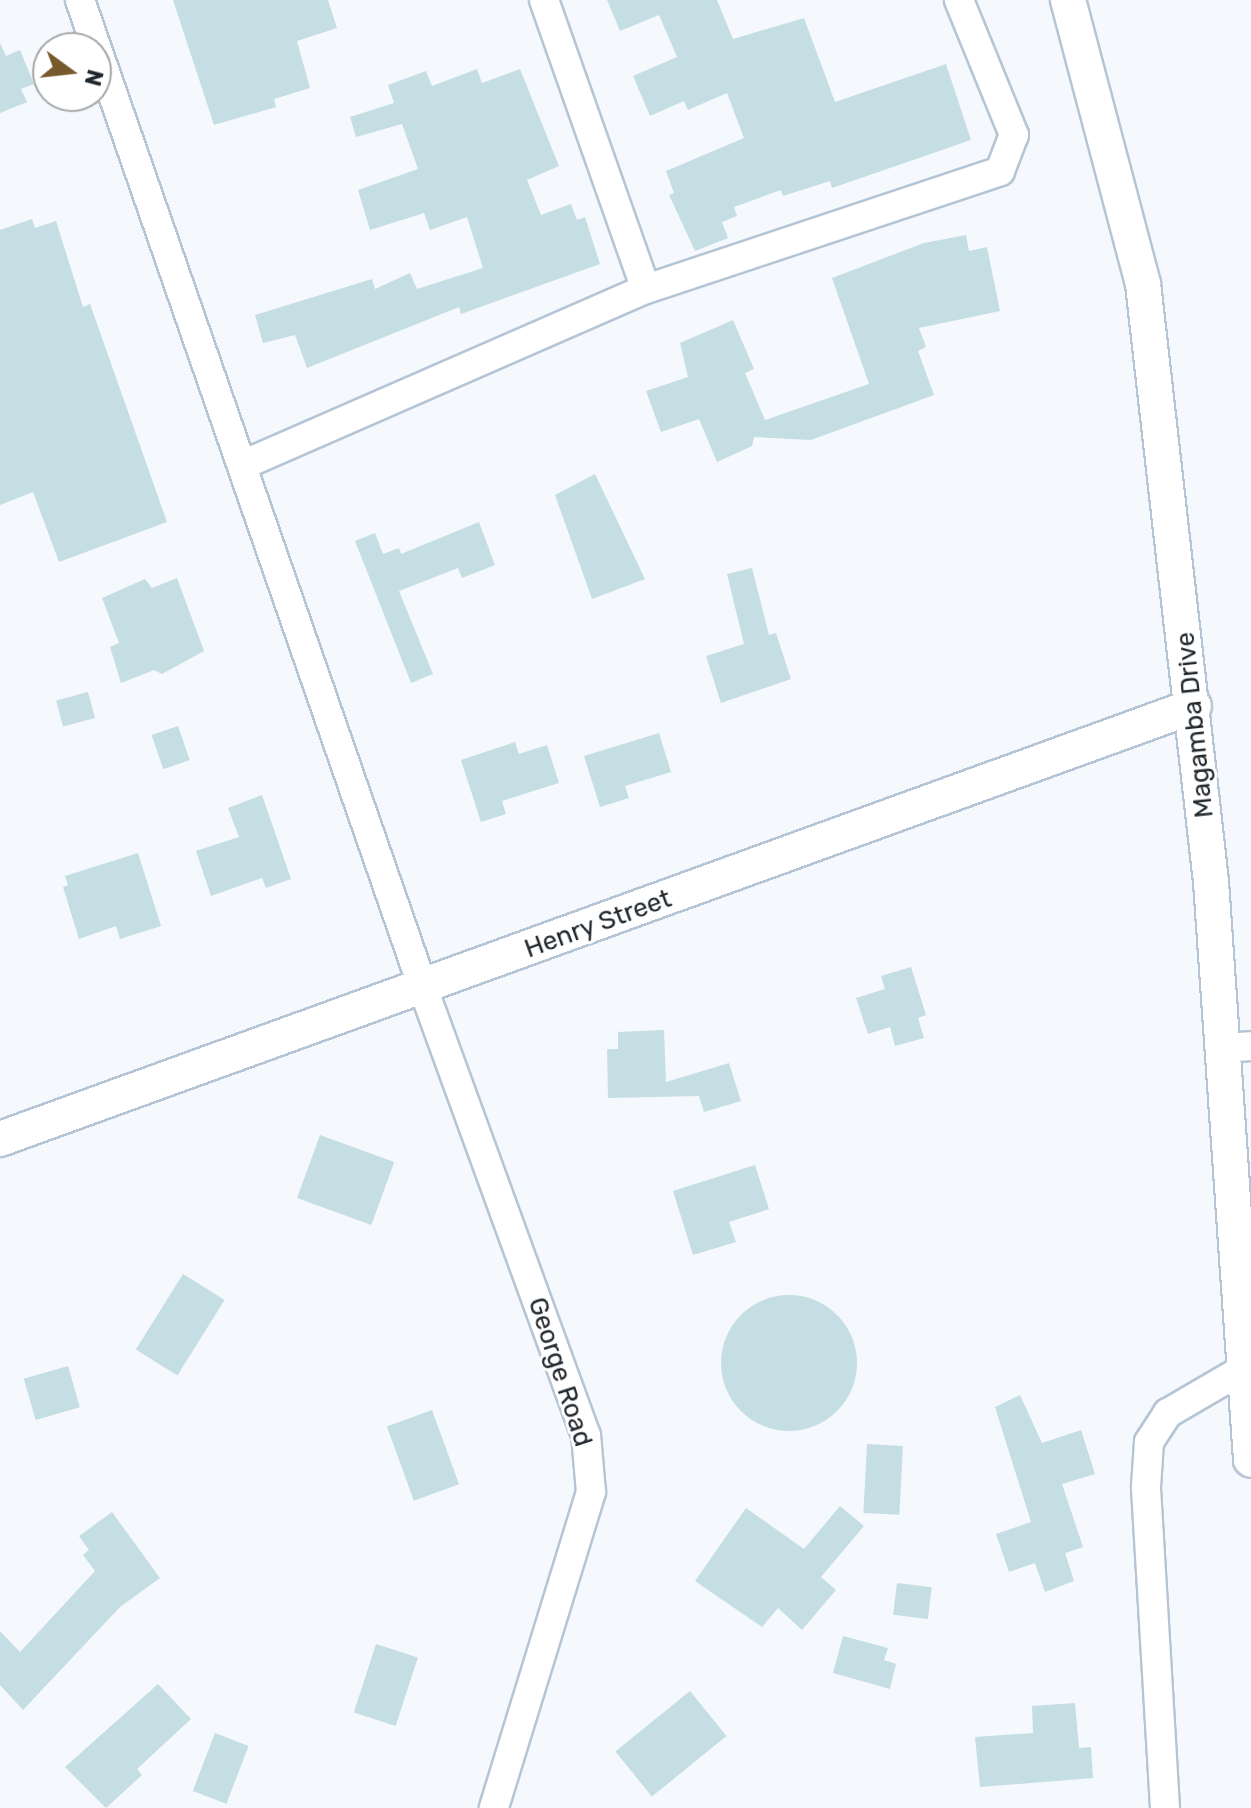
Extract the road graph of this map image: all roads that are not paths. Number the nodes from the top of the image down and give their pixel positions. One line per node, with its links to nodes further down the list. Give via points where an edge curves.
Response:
1 (80, 0): 6 (street, George Road)
2 (544, 0): 5 (street)
3 (959, 0): 5 (street, via 1014,135 1000,171)
4 (1068, 0): 7 (street, Magamba Drive, via 1143,284)
5 (646, 289): 6 (street)
6 (245, 464): 8 (street, George Road)
7 (1194, 706): 8 (street, Henry Street); 9 (street, Magamba Drive)
8 (423, 988): 10 (street, Henry Street); 13 (street, George Road, via 586,1435 591,1492)
9 (1237, 1047): 11 (street, Magamba Drive)
10 (0, 1139)
11 (1242, 1370): 12 (street, Magamba Drive); 14 (street, via 1168,1413 1149,1442 1146,1487)
12 (1251, 1460)
13 (494, 1808)
14 (1165, 1808)

